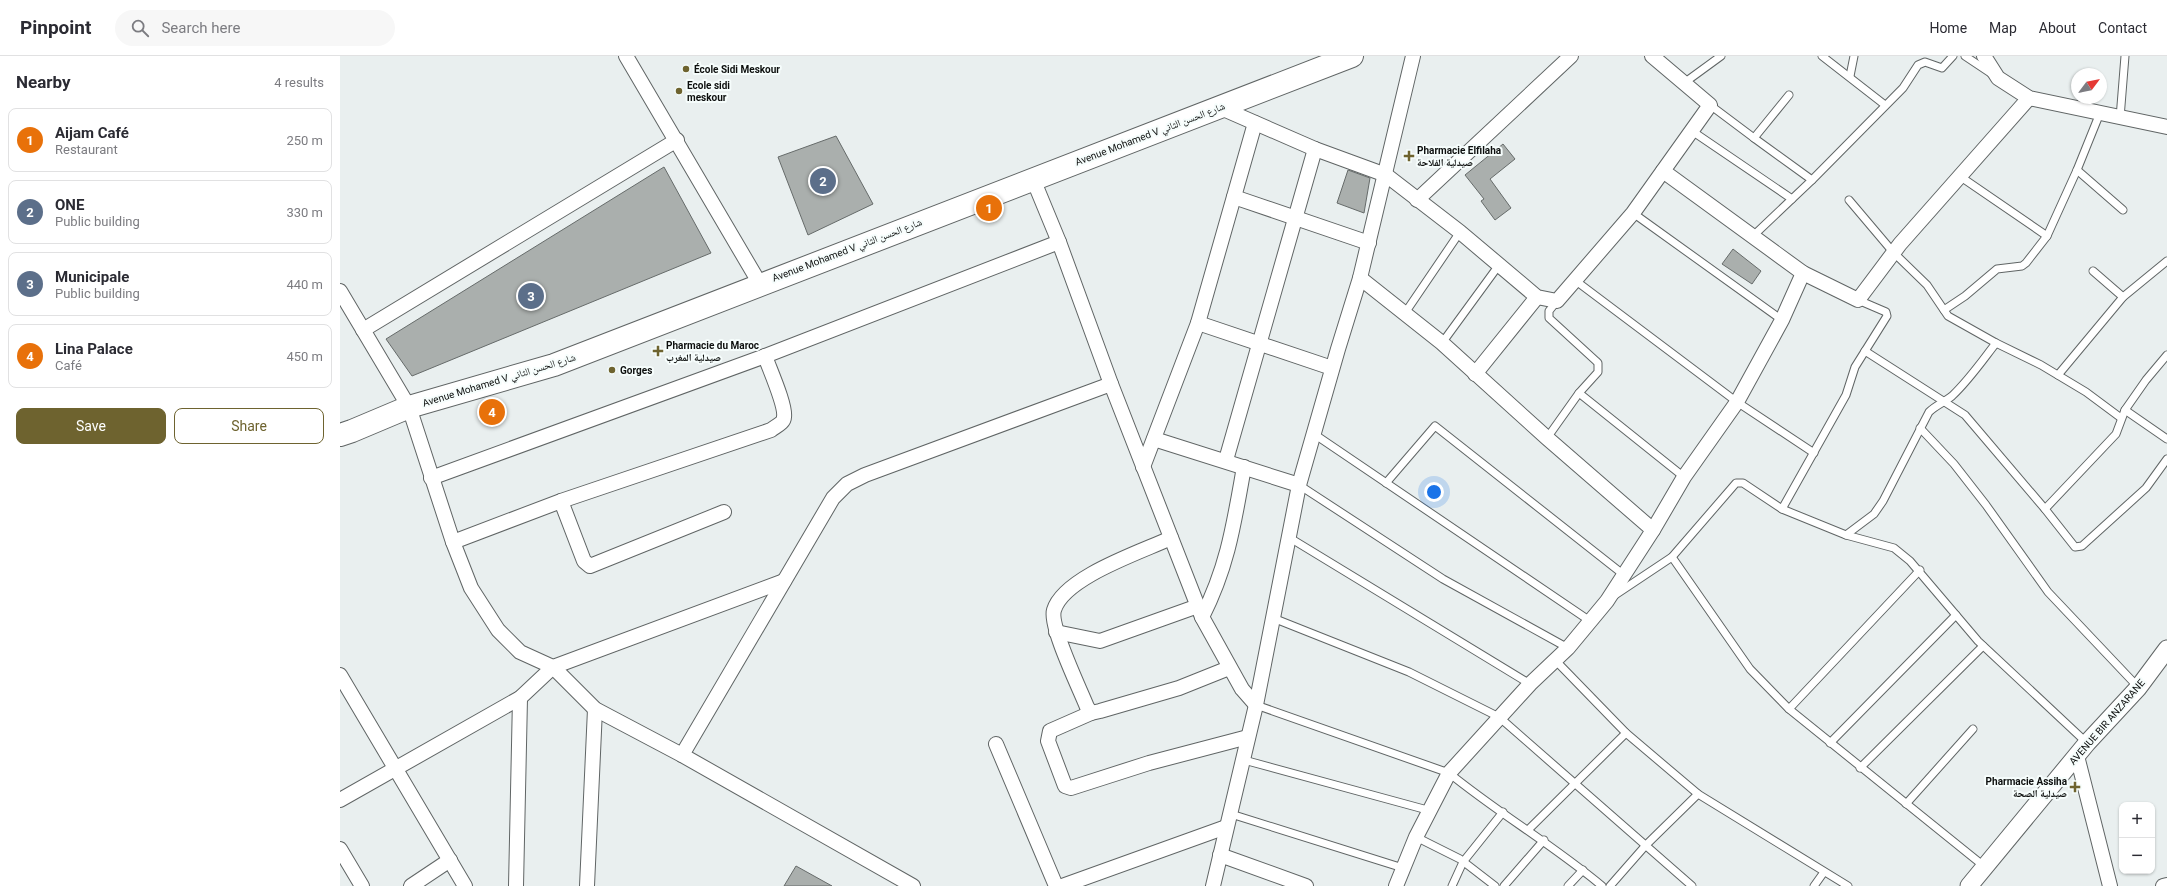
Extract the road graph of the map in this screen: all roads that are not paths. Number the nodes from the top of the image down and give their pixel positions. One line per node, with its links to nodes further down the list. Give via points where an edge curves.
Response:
1 (626, 56): 27 (street)
2 (1352, 56): 20 (main road, Avenue Mohamed V شارع الحسن الثاني)
3 (1413, 56): 31 (street)
4 (1571, 56): 37 (street)
5 (1652, 56): 15 (street)
6 (1721, 56): 15 (lane)
7 (1822, 56): 13 (lane)
8 (1854, 56): 13 (lane)
9 (1953, 56): 19 (lane, via 1942,68 1921,62 1903,88)
10 (1965, 56): 14 (lane)
11 (1984, 56): 14 (street)
12 (2125, 56): 22 (lane)
13 (1850, 76): 19 (lane)
14 (1998, 78): 17 (street)
15 (1684, 83): 18 (street)
16 (1789, 95): 26 (lane)
17 (2029, 98): 21 (street); 32 (street)
18 (1710, 105): 25 (street); 26 (lane)
19 (1885, 105): 34 (lane)
20 (1221, 108): 23 (street); 33 (main road, Avenue Mohamed V شارع الحسن الثاني)
21 (2100, 113): 22 (street); 29 (lane)
22 (2120, 118): 24 (street)
23 (1255, 123): 28 (street); 35 (street)
24 (2167, 127)
25 (1692, 131): 30 (street); 36 (lane)
26 (1754, 138): 34 (lane)
27 (677, 140): 54 (street); 64 (street)
28 (1315, 149): 31 (street); 41 (street)
29 (2077, 170): 39 (lane); 44 (lane)
30 (1663, 171): 40 (street); 43 (street)
31 (1386, 175): 37 (street); 46 (street)
32 (1961, 177): 44 (lane); 47 (street)
33 (1033, 178): 45 (street); 54 (main road, Avenue Mohamed V شارع الحسن الثاني)
34 (1812, 180): 36 (lane)
35 (1234, 197): 41 (street); 63 (street)
36 (1792, 199): 43 (lane)
37 (1417, 200): 42 (street)
38 (1849, 200): 47 (lane)
39 (2123, 210)
40 (1633, 213): 53 (street); 62 (lane)
41 (1296, 217): 46 (street); 65 (street)
42 (1460, 232): 49 (street); 61 (lane)
43 (1753, 236): 51 (street)
44 (2047, 236): 60 (lane, via 2026,264 1998,269)
45 (1059, 242): 70 (street); 74 (street)
46 (1369, 242): 52 (street)
47 (1893, 252): 58 (street); 60 (lane, via 1927,285)
48 (2167, 261): 57 (lane)
49 (1500, 265): 56 (street); 66 (lane)
50 (2093, 271): 57 (lane)
51 (1802, 273): 58 (street); 62 (street)
52 (1360, 278): 61 (street); 71 (street)
53 (1576, 281): 59 (street); 77 (lane)
54 (760, 284): 78 (main road, Avenue Mohamed V شارع الحسن الثاني, via 554,365)
55 (340, 291): 64 (street)
56 (1537, 297): 59 (street); 72 (street)
57 (2123, 297): 73 (lane)
58 (1858, 300): 68 (lane, via 1888,314)
59 (1558, 301): 75 (lane, via 1548,314 1549,318 1598,363 1598,372)
60 (1944, 310): 67 (lane, via 1948,316)
61 (1406, 313): 66 (street)
62 (1782, 320): 77 (street)
63 (1198, 323): 65 (street); 85 (street)
64 (363, 330): 78 (street)
65 (1259, 343): 71 (street); 89 (street)
66 (1442, 343): 72 (street)
67 (1996, 343): 73 (lane); 76 (lane, via 1962,386)
68 (1865, 351): 76 (lane); 87 (lane, via 1850,377 1846,394)
69 (2167, 355): 79 (lane)
70 (765, 356): 92 (street); 96 (street, via 784,408 784,418 780,424 771,430)
71 (1332, 368): 82 (street)
72 (1475, 374): 84 (street)
73 (2058, 375): 80 (lane)
74 (1111, 384): 90 (street); 108 (street, via 864,475 847,484 833,498)
75 (1579, 393): 84 (lane); 93 (lane)
76 (1946, 401): 81 (lane, via 1934,407); 98 (lane, via 1965,415)
77 (1737, 402): 87 (lane); 93 (street)
78 (409, 407): 83 (main road, Avenue Mohamed V شارع الحسن الثاني); 92 (street)
79 (2125, 410): 80 (lane); 86 (lane)
80 (2121, 418): 98 (lane, via 2116,434)
81 (1920, 428): 101 (lane, via 1883,501 1874,514); 123 (lane, via 1954,464 1986,505 2048,592)
82 (1314, 434): 94 (lane); 95 (street)
83 (340, 435)
84 (1547, 438): 100 (street)
85 (1154, 439): 89 (street); 90 (street)
86 (2167, 439)
87 (1814, 453): 97 (lane)
88 (2167, 459): 98 (lane, via 2146,488 2079,548 2074,547)
89 (1226, 460): 91 (street)
90 (1143, 467): 102 (street)
91 (1244, 467): 95 (street); 110 (street, via 1230,547 1215,592)
92 (431, 478): 104 (street)
93 (1684, 478): 100 (street)
94 (1386, 483): 107 (lane, via 1435,426); 113 (lane)
95 (1299, 485): 103 (street); 116 (lane, via 1443,579)
96 (560, 501): 99 (street, via 584,562 590,566); 104 (street)
97 (1782, 509): 101 (lane); 105 (lane, via 1743,483 1736,483)
98 (2045, 509)
99 (724, 512)
100 (1653, 530): 107 (street)
101 (1846, 535): 106 (lane, via 1894,548)
102 (1171, 538): 110 (street); 114 (street, via 1095,571 1065,591 1053,610)
103 (1290, 538): 112 (street); 122 (lane)
104 (453, 542): 119 (street, via 471,588 498,630 520,652)
105 (1672, 557): 109 (lane); 127 (lane, via 1750,669)
106 (1920, 570): 111 (lane); 127 (lane)
107 (1624, 575): 109 (street)
108 (784, 581): 119 (street); 136 (street)
109 (1607, 601): 113 (street)
110 (1200, 612): 114 (street, via 1100,641); 120 (street)
111 (1956, 615): 115 (lane); 133 (lane)
112 (1273, 618): 125 (street); 129 (lane, via 1409,672)
113 (1590, 621): 116 (street)
114 (1056, 632): 128 (street)
115 (1983, 646): 135 (lane); 139 (lane)
116 (1568, 648): 118 (street)
117 (2167, 649): 123 (street, AVENUE BIR ANZARANE)
118 (1556, 660): 122 (street); 131 (lane)
119 (553, 667): 124 (street); 126 (street)
120 (1229, 668): 125 (street); 128 (street, via 1179,688)
121 (340, 675): 138 (street)
122 (1530, 684): 129 (street)
123 (2138, 688): 135 (street, AVENUE BIR ANZARANE)
124 (520, 698): 138 (street); 165 (street)
125 (1256, 705): 132 (street); 140 (lane)
126 (595, 709): 136 (street); 166 (street)
127 (1789, 709): 133 (lane)
128 (1090, 713): 132 (street, via 1050,731 1048,735 1065,786 1071,788 1156,761)
129 (1499, 718): 140 (street); 141 (lane)
130 (1973, 729): 144 (lane)
131 (1626, 733): 141 (lane); 142 (lane)
132 (1248, 737): 137 (street)
133 (1830, 743): 139 (lane)
134 (996, 744): 168 (street)
135 (2082, 749): 158 (street, AVENUE BIR ANZARANE); 183 (street)
136 (682, 755): 167 (street)
137 (1244, 760): 145 (lane); 147 (street)
138 (397, 768): 143 (street); 155 (street)
139 (1860, 768): 144 (lane)
140 (1449, 773): 145 (street); 146 (lane)
141 (1574, 782): 149 (lane); 152 (lane)
142 (1698, 794): 152 (lane); 160 (lane)
143 (340, 800)
144 (1906, 804): 158 (lane)
145 (1431, 812): 150 (street)
146 (1503, 812): 149 (lane); 156 (lane)
147 (1230, 814): 148 (street); 157 (lane)
148 (1226, 827): 154 (street); 169 (street)
149 (1528, 830): 151 (lane)
150 (1416, 837): 156 (lane); 157 (street)
151 (1544, 840): 159 (lane); 175 (lane)
152 (1646, 845): 178 (lane); 179 (lane)
153 (340, 849): 162 (street)
154 (1220, 855): 170 (street); 171 (street)
155 (450, 860): 163 (street); 164 (street)
156 (1463, 862): 173 (lane); 174 (lane)
157 (1403, 868): 172 (street)
158 (1986, 868): 182 (street, AVENUE BIR ANZARANE)
159 (1583, 870): 176 (lane); 177 (lane)
160 (1824, 872): 180 (lane); 181 (lane)
161 (2167, 885): 184 (street)
162 (362, 886)
163 (411, 886)
164 (465, 886)
165 (516, 886)
166 (587, 886)
167 (913, 886)
168 (1056, 886)
169 (1062, 886)
170 (1213, 886)
171 (1306, 886)
172 (1396, 886)
173 (1452, 886)
174 (1495, 886)
175 (1504, 886)
176 (1568, 886)
177 (1602, 886)
178 (1610, 886)
179 (1692, 886)
180 (1814, 886)
181 (1848, 886)
182 (1969, 886)
183 (2110, 886)
184 (2163, 886)

